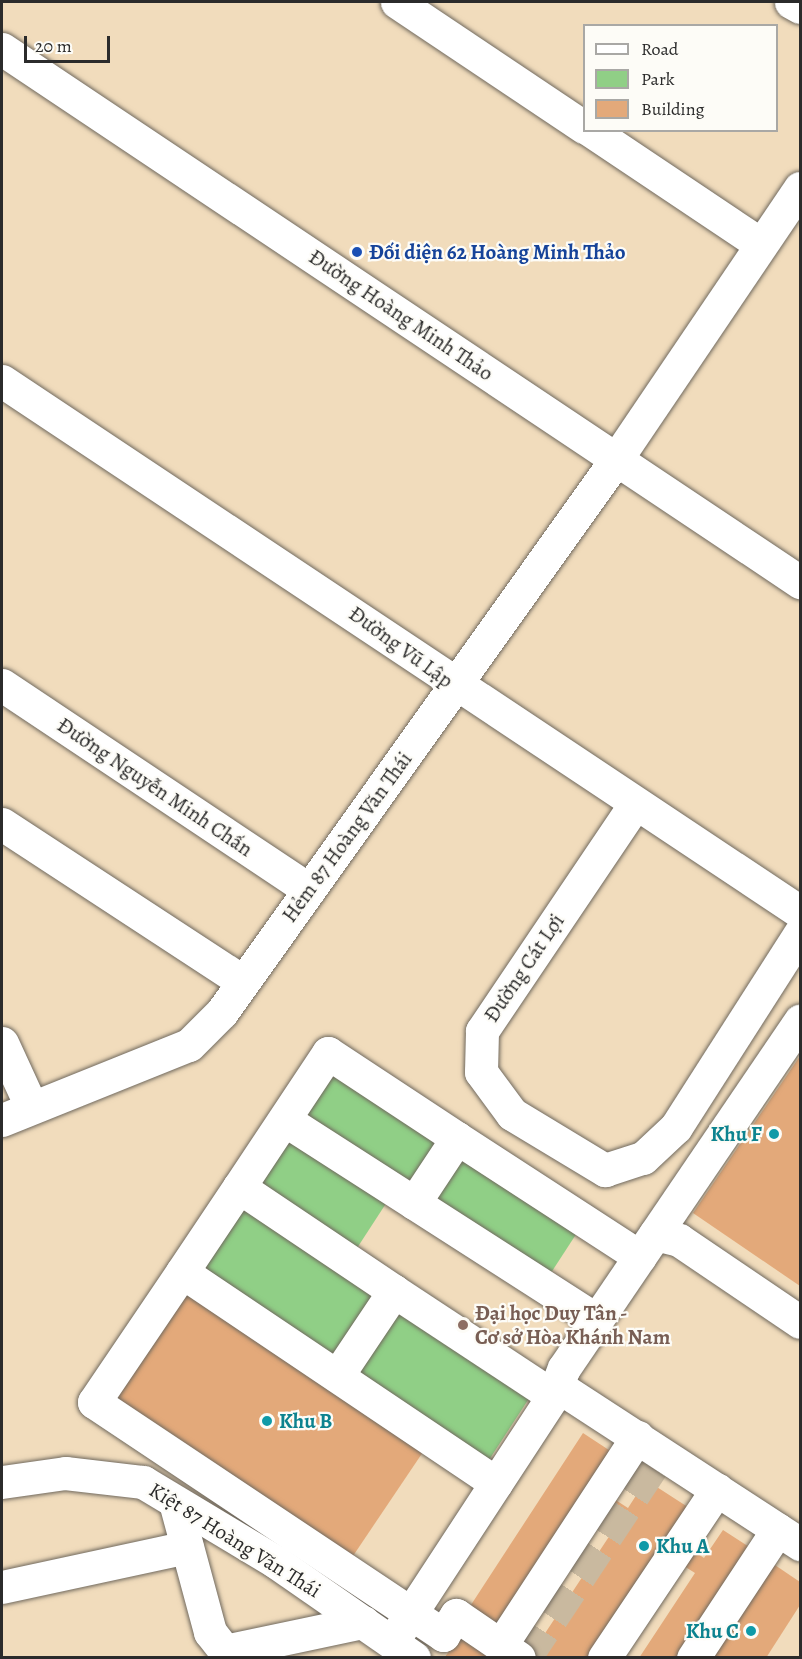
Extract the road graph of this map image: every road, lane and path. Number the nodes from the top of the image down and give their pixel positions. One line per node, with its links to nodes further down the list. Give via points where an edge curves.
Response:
1 (397, 2): 5 (street)
2 (791, 2): 3 (street)
3 (801, 7)
4 (2, 49): 10 (street, Đường Hoàng Minh Thảo)
5 (583, 126)
6 (593, 132): 8 (street)
7 (801, 188): 8 (street, Hẻm 87 Hoàng Văn Thái)
8 (760, 244): 10 (street, Hẻm 87 Hoàng Văn Thái)
9 (2, 381): 13 (street, Đường Vũ Lập, via 350,610)
10 (617, 458): 11 (street, Đường Hoàng Minh Thảo); 13 (street, Hẻm 87 Hoàng Văn Thái)
11 (801, 582)
12 (2, 685): 16 (street, Đường Nguyễn Minh Chấn)
13 (454, 686): 14 (street, Đường Vũ Lập); 16 (street, Hẻm 87 Hoàng Văn Thái)
14 (635, 804): 17 (street, Đường Vũ Lập); 18 (street, Đường Cát Lợi, via 482,1031 481,1072 512,1114 605,1170 643,1158 676,1127)
15 (2, 824): 19 (street)
16 (309, 890): 19 (street, Hẻm 87 Hoàng Văn Thái)
17 (801, 912)
18 (801, 933)
19 (243, 982): 22 (street, Hẻm 87 Hoàng Văn Thái, via 189,1045)
20 (799, 1027): 28 (street)
21 (2, 1043): 22 (street)
22 (30, 1104): 23 (street, Hẻm 87 Hoàng Văn Thái)
23 (2, 1120)
24 (285, 1120): 25 (street, via 328,1053); 26 (street); 27 (street)
25 (458, 1138): 27 (street); 28 (street)
26 (239, 1187): 29 (street); 30 (street)
27 (414, 1203): 31 (street)
28 (648, 1245): 31 (street); 32 (street, via 678,1240)
29 (182, 1272): 33 (street); 43 (street, via 94,1402)
30 (394, 1291): 33 (street); 34 (street)
31 (596, 1320): 34 (street, via 564,1368)
32 (801, 1321)
33 (337, 1376): 37 (street)
34 (556, 1391): 35 (street); 37 (street)
35 (637, 1437): 38 (street); 46 (street)
36 (2, 1482): 39 (street, Kiệt 87 Hoàng Văn Thái, via 64,1473 143,1482)
37 (496, 1484): 43 (street)
38 (726, 1495): 40 (street); 48 (street); 49 (street)
39 (175, 1502): 41 (street); 44 (street, Kiệt 87 Hoàng Văn Thái)
40 (789, 1537): 50 (street)
41 (187, 1547): 42 (street); 47 (street, via 210,1632)
42 (2, 1587)
43 (411, 1614): 45 (street); 46 (street, via 442,1635 456,1615)
44 (363, 1622): 45 (street, Kiệt 87 Hoàng Văn Thái); 47 (street)
45 (403, 1650)
46 (510, 1651)
47 (226, 1654)
48 (604, 1658)
49 (632, 1658)
50 (693, 1658)

